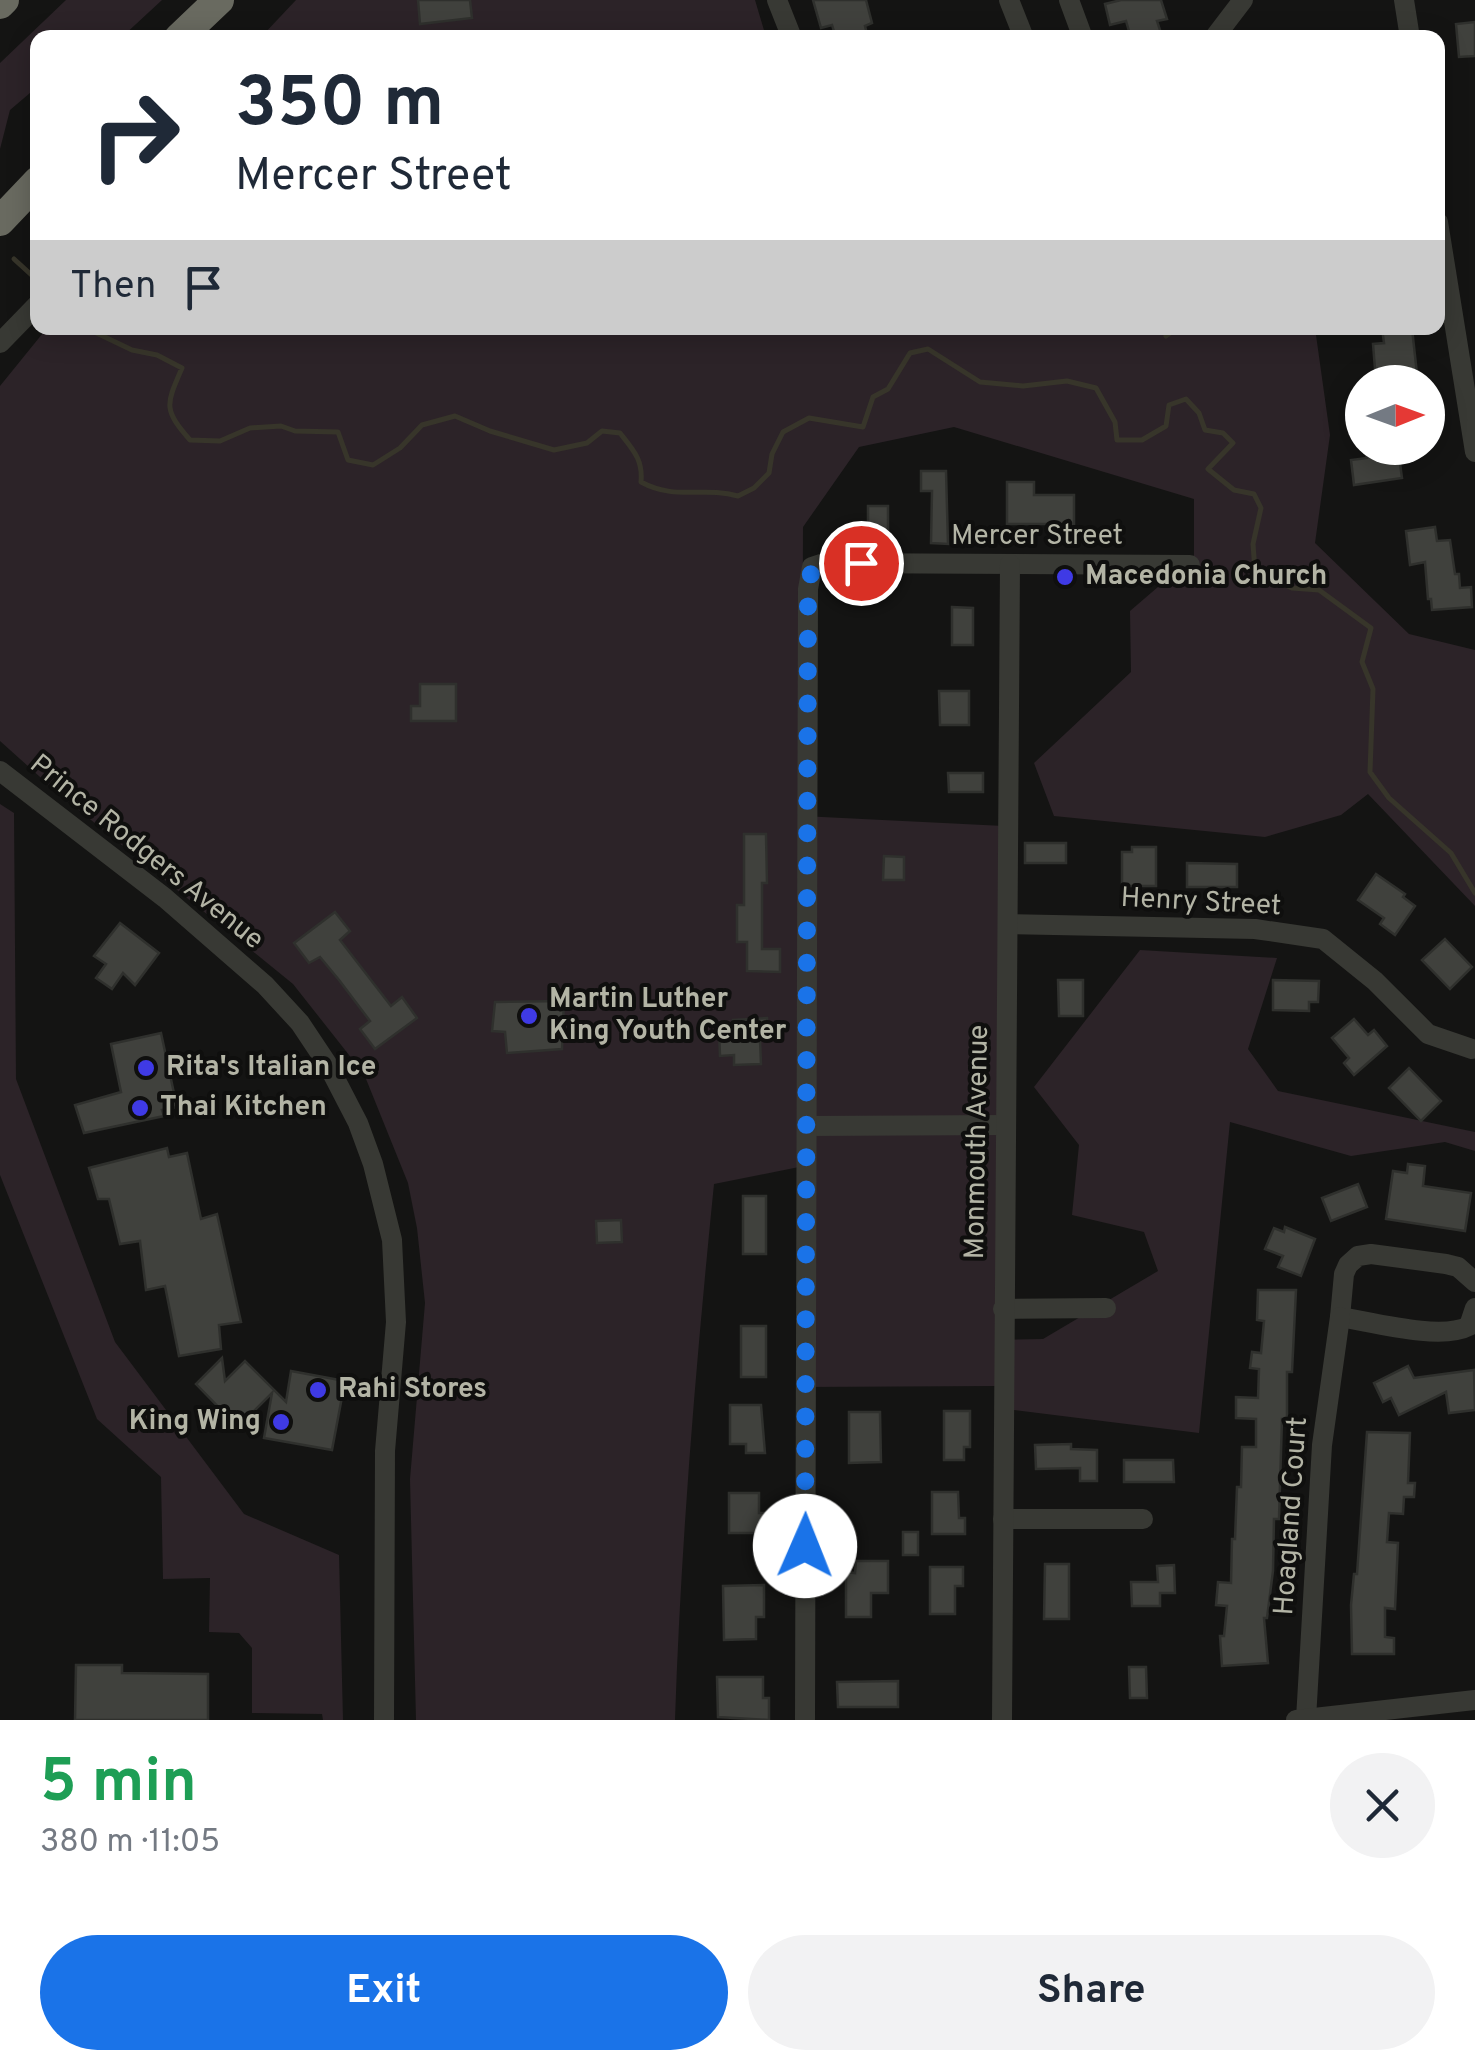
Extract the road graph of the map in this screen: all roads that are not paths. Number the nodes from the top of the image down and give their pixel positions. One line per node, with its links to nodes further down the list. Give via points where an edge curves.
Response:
1 (219, 0): 7 (highway)
2 (777, 0): 8 (street)
3 (1009, 0): 9 (street)
4 (1069, 0): 10 (street)
5 (1243, 0): 11 (street)
6 (1404, 0): 12 (street)
7 (187, 30)
8 (789, 30)
9 (1021, 30)
10 (1080, 30)
11 (1220, 30)
12 (1409, 30)
13 (30, 189): 14 (highway)
14 (0, 221)
15 (1445, 266): 18 (street)
16 (30, 312): 17 (street)
17 (0, 344)
18 (1475, 452)
19 (1010, 564): 20 (street, Mercer Street); 22 (street, Monmouth Avenue); 25 (street, Mercer Street, via 812,568)
20 (1190, 565)
21 (0, 770): 36 (street, Prince Rodgers Avenue, via 166,898 265,985 300,1023 358,1123 392,1240 396,1322 384,1451)
22 (1009, 924): 23 (street, Henry Street, via 1256,928 1323,939 1428,1034); 24 (street, Monmouth Avenue)
23 (1472, 1049)
24 (1006, 1125): 25 (street); 27 (street, Monmouth Avenue)
25 (808, 1126): 37 (street)
26 (1475, 1282): 30 (street, Hoagland Court, via 1446,1264 1358,1256 1344,1274)
27 (1004, 1308): 28 (street); 31 (street, Monmouth Avenue)
28 (1106, 1308)
29 (1475, 1308): 30 (street, via 1460,1331)
30 (1340, 1318): 35 (street, Hoagland Court, via 1322,1445)
31 (1003, 1519): 32 (street); 38 (street, Monmouth Avenue)
32 (1143, 1519)
33 (1475, 1700): 34 (street)
34 (1362, 1716): 35 (street)
35 (1306, 1719): 39 (street)
36 (384, 1720)
37 (805, 1720)
38 (1002, 1720)
39 (1294, 1720)

